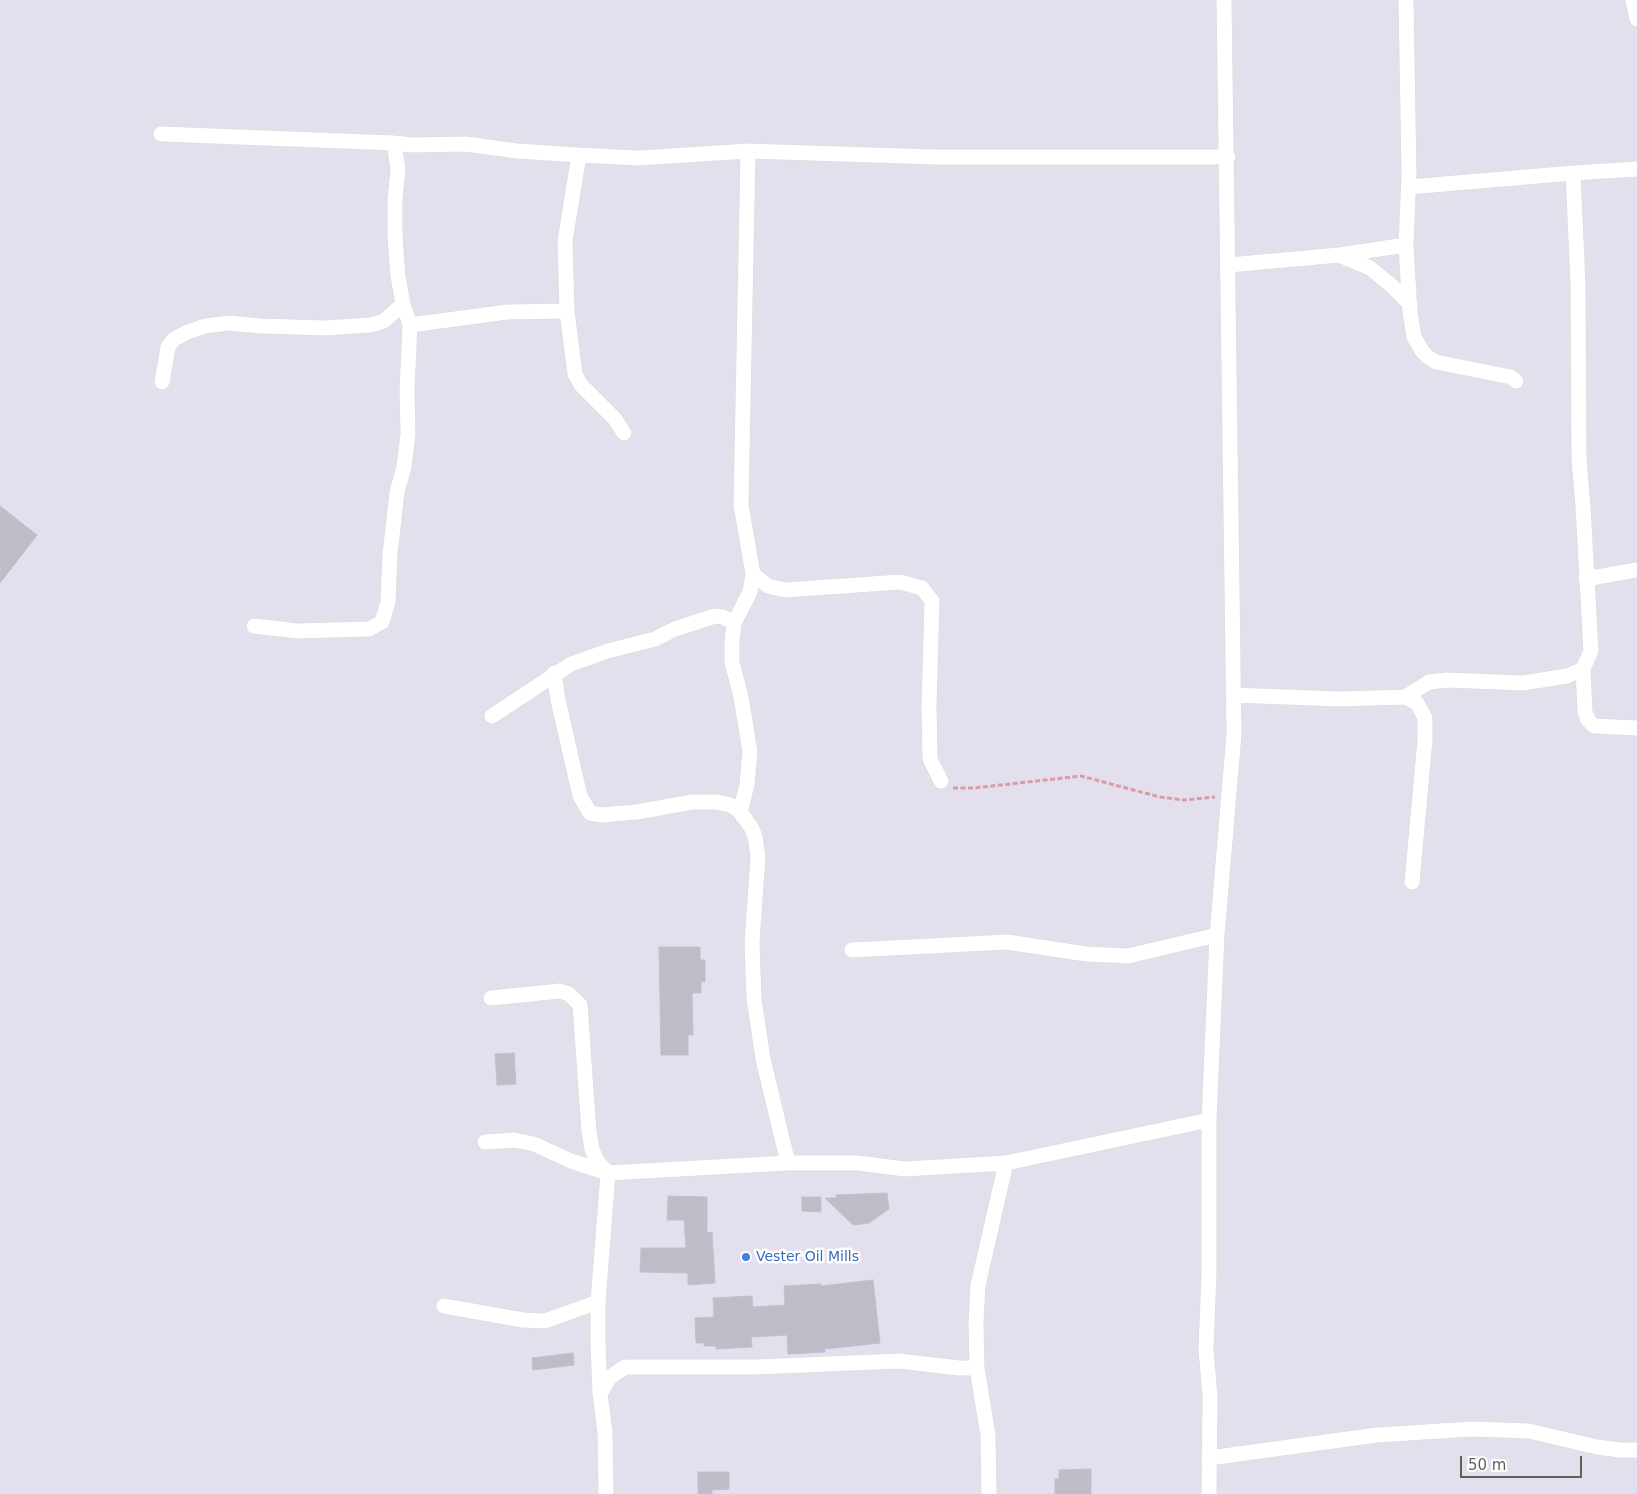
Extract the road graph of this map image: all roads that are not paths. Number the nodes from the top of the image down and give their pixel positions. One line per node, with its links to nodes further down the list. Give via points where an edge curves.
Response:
1 (1224, 0): 9 (street)
2 (1406, 0): 12 (street)
3 (1633, 0): 4 (street)
4 (1637, 19)
5 (161, 134): 6 (street)
6 (394, 143): 8 (street, via 466,144); 16 (street, via 398,170 395,236)
7 (748, 151): 8 (street, via 638,158); 9 (street, via 935,157); 24 (street, via 741,505)
8 (579, 156): 18 (street, via 565,241)
9 (1228, 157): 15 (street)
10 (1637, 169): 11 (street)
11 (1573, 173): 12 (street); 25 (street, via 1579,459)
12 (1409, 187): 13 (street)
13 (1406, 245): 14 (street); 17 (street)
14 (1339, 255): 15 (street); 17 (street, via 1370,268)
15 (1229, 265): 30 (street)
16 (404, 304): 19 (street); 21 (street, via 384,321 370,325 326,328 229,323 205,326 174,339 168,347)
17 (1410, 304): 20 (street, via 1414,337 1428,357 1436,362 1511,377)
18 (567, 311): 19 (street, via 507,312); 22 (street, via 575,374)
19 (410, 324): 27 (street, via 408,434 397,492 388,602 382,622 368,629 298,630)
20 (1516, 381)
21 (162, 382)
22 (624, 433)
23 (1637, 570): 25 (street)
24 (753, 574): 26 (street, via 750,592); 34 (street, via 768,586 785,590 900,582 922,588 932,601 930,759)
25 (1586, 579): 28 (street, via 1591,651)
26 (734, 623): 29 (street, via 715,616 654,639 571,664); 35 (street, via 732,662 750,752)
27 (254, 626)
28 (1583, 669): 31 (street, via 1567,676 1523,683 1429,682); 33 (street, via 1588,720 1594,726)
29 (554, 674): 32 (street); 35 (street, via 580,796 590,813 638,812 692,802 727,804)
30 (1233, 695): 31 (street, via 1339,699); 37 (street, via 1234,734)
31 (1405, 697): 36 (street, via 1417,703 1426,718)
32 (492, 716)
33 (1637, 728)
34 (941, 781)
35 (740, 812): 42 (street, via 755,836 758,857 752,942 754,999 763,1059)
36 (1412, 882)
37 (1218, 935): 38 (street, via 1128,956 1086,954 1007,942); 40 (street)
38 (852, 950)
39 (491, 998): 44 (street, via 560,991 569,994 580,1005 589,1132 597,1161)
40 (1209, 1120): 43 (street); 50 (street, via 1206,1349)
41 (485, 1142): 44 (street, via 514,1140 534,1144)
42 (788, 1163): 43 (street, via 858,1163 905,1169); 44 (street)
43 (1006, 1163): 47 (street, via 978,1285)
44 (608, 1173): 45 (street)
45 (598, 1302): 46 (street, via 545,1321); 48 (street)
46 (444, 1306)
47 (977, 1368): 48 (street, via 899,1361 756,1367 624,1367 609,1378); 52 (street, via 988,1435)
48 (600, 1394): 51 (street, via 605,1432)
49 (1637, 1450): 50 (street, via 1597,1447 1529,1431 1472,1429 1377,1435)
50 (1210, 1458): 53 (street)
51 (606, 1494)
52 (990, 1494)
53 (1209, 1494)

